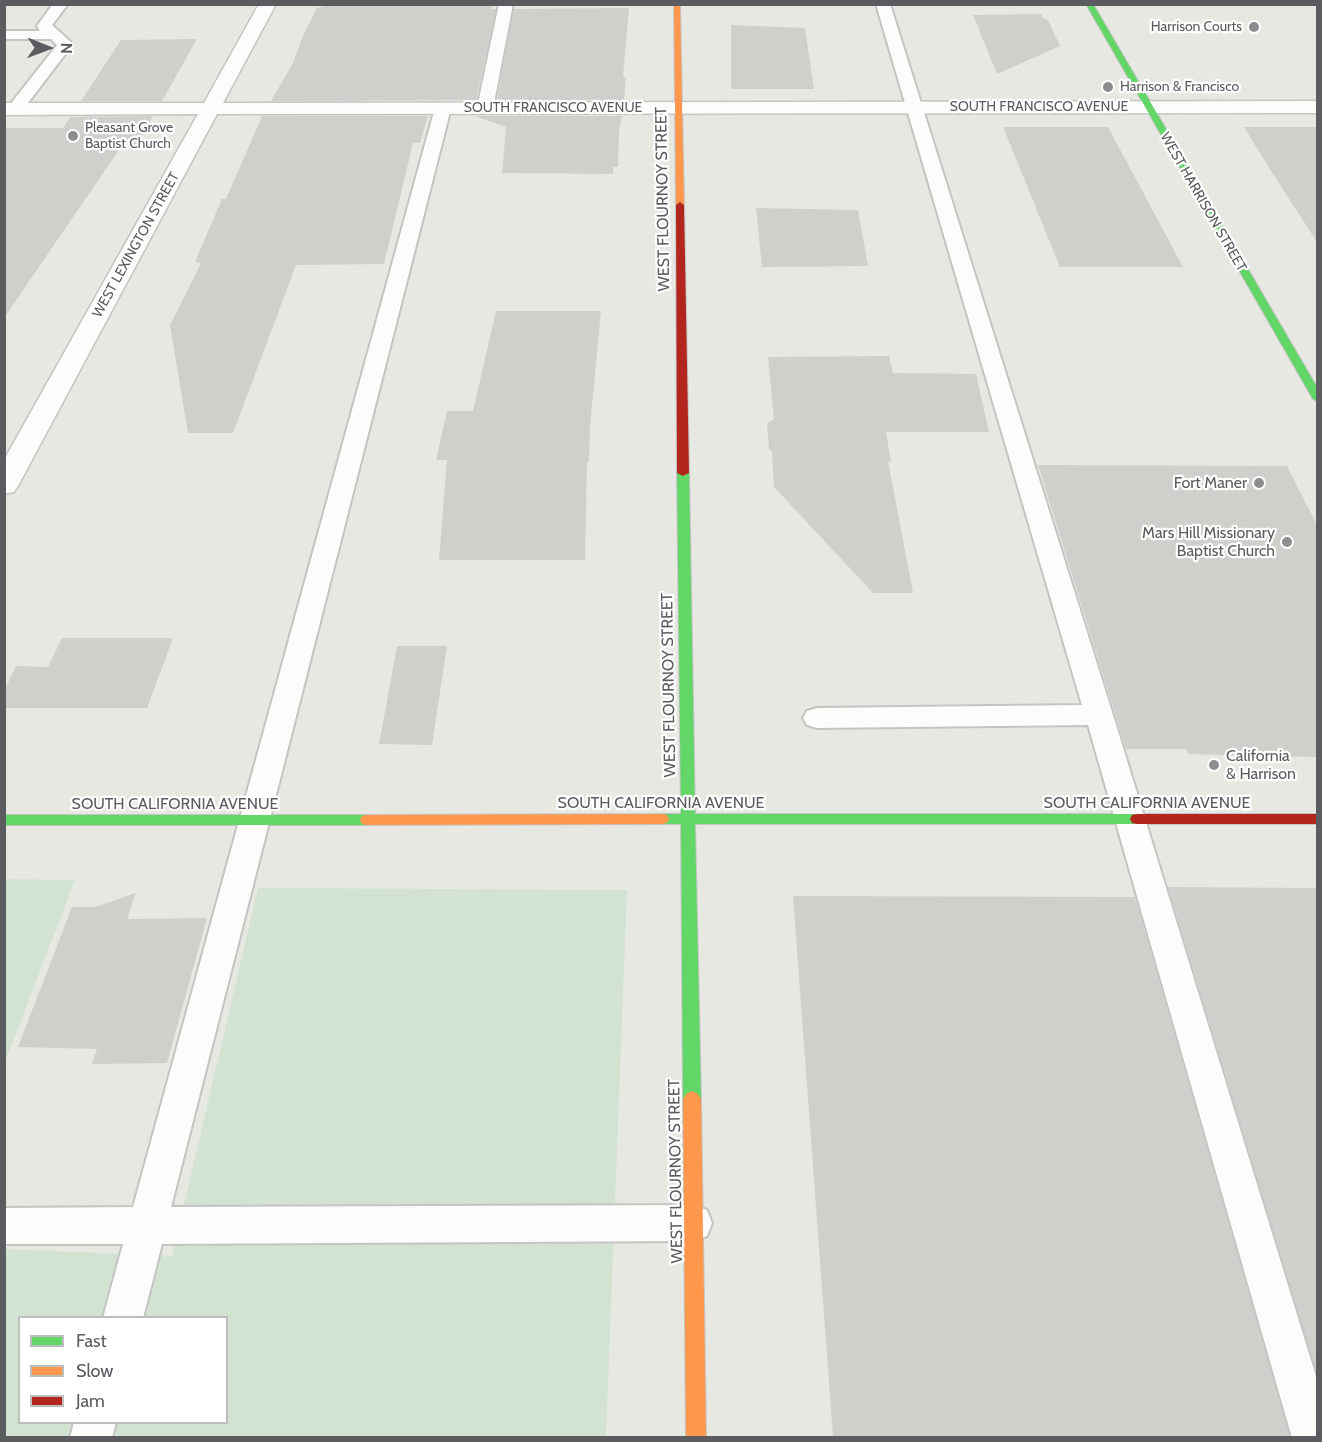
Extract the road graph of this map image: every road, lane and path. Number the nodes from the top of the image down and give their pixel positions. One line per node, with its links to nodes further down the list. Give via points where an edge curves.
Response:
1 (61, 4): 8 (lane, via 44,26)
2 (268, 4): 16 (street, WEST LEXINGTON STREET)
3 (507, 4): 12 (lane)
4 (677, 4): 13 (street, WEST FLOURNOY STREET)
5 (883, 4): 14 (lane)
6 (1089, 4): 9 (street, WEST HARRISON STREET)
7 (4, 35): 8 (lane)
8 (54, 35): 15 (lane, via 64,44)
9 (1149, 107): 10 (street, SOUTH FRANCISCO AVENUE); 14 (street, SOUTH FRANCISCO AVENUE); 17 (street, WEST HARRISON STREET)
10 (1317, 107)
11 (443, 108): 12 (street, SOUTH FRANCISCO AVENUE); 16 (street, SOUTH FRANCISCO AVENUE); 24 (lane)
12 (485, 108): 13 (street, SOUTH FRANCISCO AVENUE)
13 (678, 108): 14 (street, SOUTH FRANCISCO AVENUE); 25 (street, WEST FLOURNOY STREET)
14 (914, 108): 19 (lane)
15 (10, 109): 16 (street, SOUTH FRANCISCO AVENUE)
16 (211, 109): 18 (street, WEST LEXINGTON STREET)
17 (1317, 399)
18 (4, 486)
19 (1099, 715): 20 (lane); 21 (lane)
20 (817, 718)
21 (1130, 819): 22 (street, SOUTH CALIFORNIA AVENUE); 25 (street, SOUTH CALIFORNIA AVENUE); 31 (lane)
22 (1317, 819)
23 (4, 820): 24 (street, SOUTH CALIFORNIA AVENUE)
24 (256, 820): 25 (street, SOUTH CALIFORNIA AVENUE); 28 (lane)
25 (688, 820): 26 (street, WEST FLOURNOY STREET)
26 (693, 1222): 28 (lane); 30 (street, WEST FLOURNOY STREET)
27 (4, 1226): 28 (lane)
28 (147, 1226): 29 (lane)
29 (123, 1316)
30 (696, 1437)
31 (1313, 1437)

